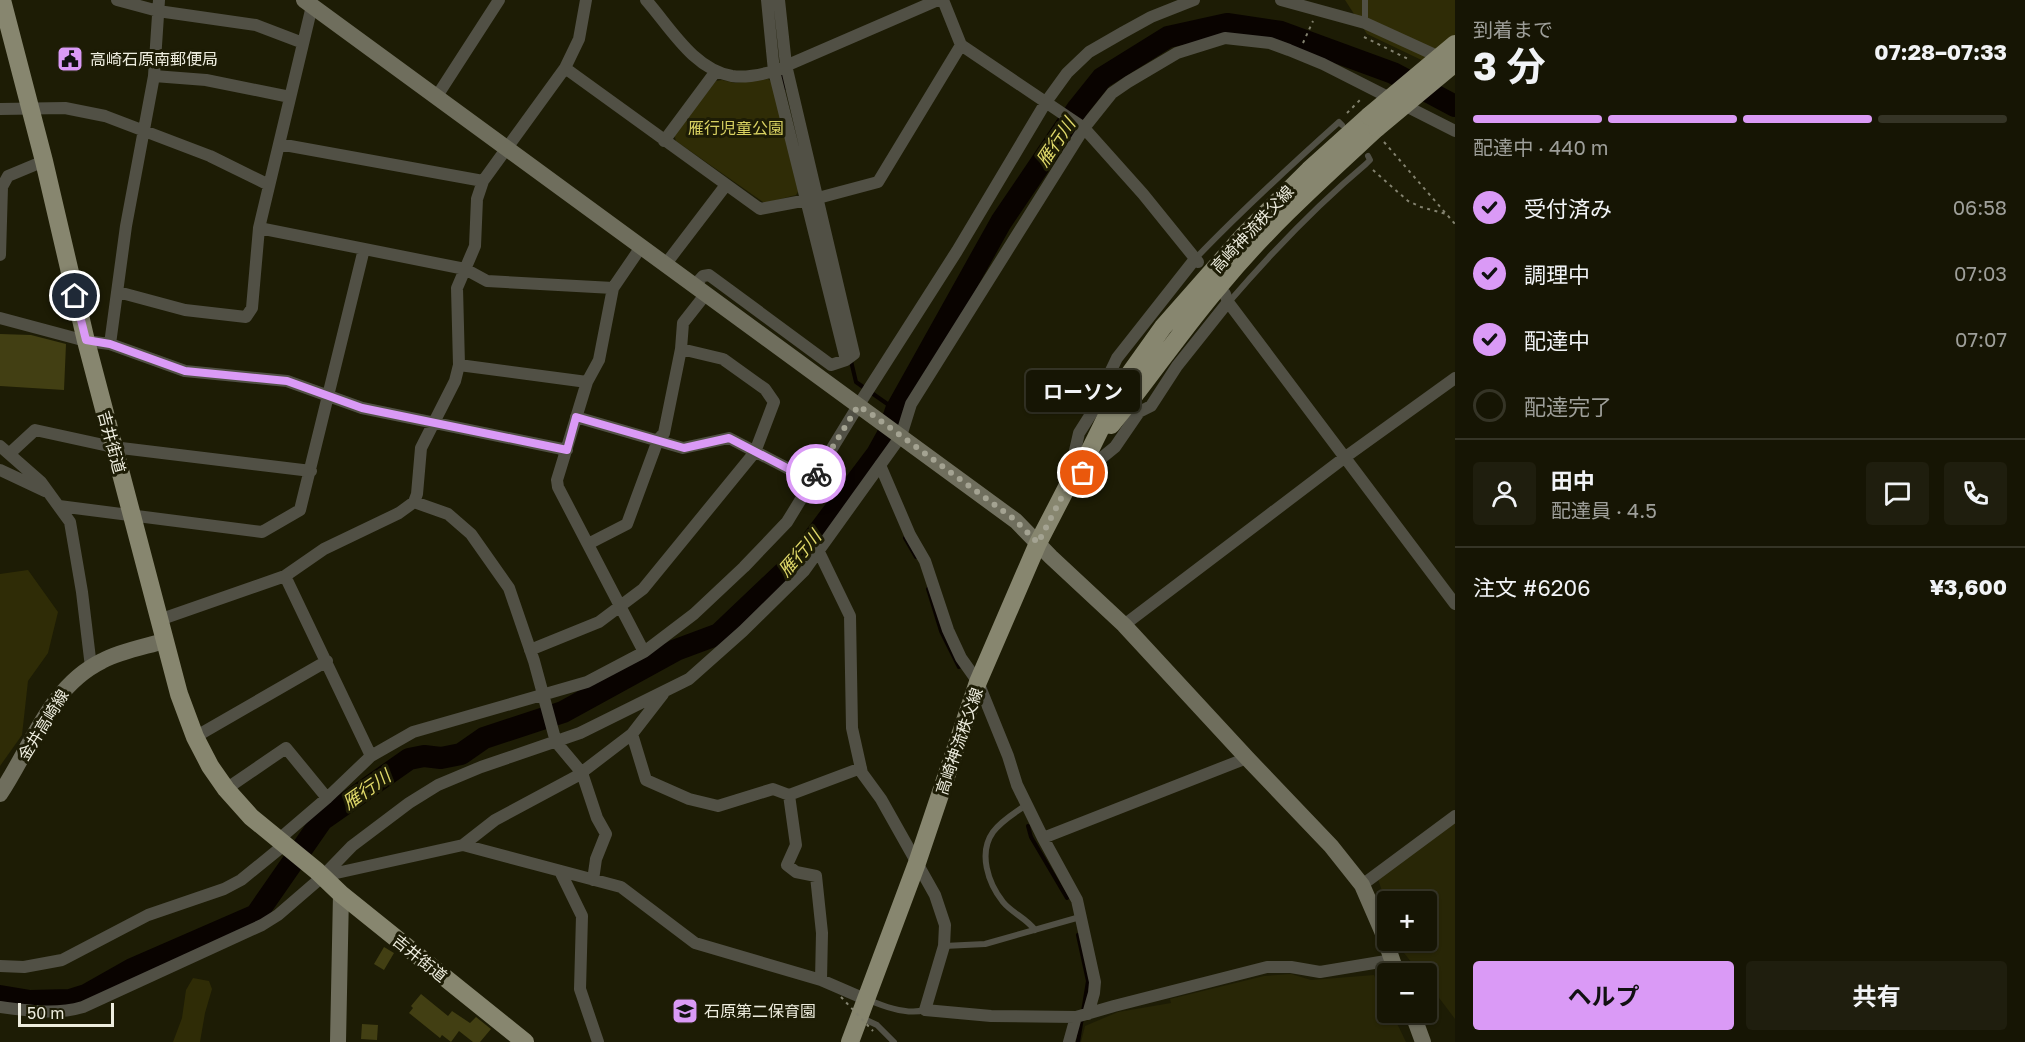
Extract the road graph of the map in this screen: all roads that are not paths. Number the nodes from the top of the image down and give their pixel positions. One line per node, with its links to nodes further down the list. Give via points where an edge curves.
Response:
1 (117, 0): 14 (street)
2 (586, 0): 21 (street, via 579,39)
3 (766, 0): 23 (street)
4 (780, 0): 20 (street)
5 (938, 0): 20 (street)
6 (943, 0): 18 (street)
7 (1194, 0): 27 (street, via 1151,17 1089,52)
8 (1281, 0): 15 (street)
9 (1365, 0): 15 (lane)
10 (495, 2): 25 (street)
11 (653, 2): 22 (street, via 693,56)
12 (308, 3): 16 (street); 25 (street)
13 (2, 5): 28 (main road, 吉井街道)
14 (159, 6): 16 (street, via 256,25); 24 (street)
15 (1362, 29): 19 (street)
16 (303, 43): 26 (street)
17 (1455, 44): 32 (main road, 高崎神流秩父線, bridge)
18 (961, 45): 27 (street); 43 (street, via 878,182)
19 (1455, 64): 32 (main road, 高崎神流秩父線, bridge)
20 (786, 65): 23 (street); 43 (street)
21 (565, 68): 35 (street); 37 (street)
22 (716, 70): 23 (street, via 732,76); 35 (street)
23 (774, 71): 43 (street)
24 (154, 76): 26 (street, via 206,80); 33 (street)
25 (437, 96): 37 (street)
26 (290, 98): 36 (street)
27 (1046, 102): 31 (street); 64 (street)
28 (31, 108): 29 (street); 33 (street, via 65,108 95,114); 39 (main road, 吉井街道)
29 (0, 109)
30 (1340, 123): 49 (lane, via 1240,212)
31 (1084, 128): 34 (street, via 1112,93 1177,52 1225,38 1299,51); 49 (street); 67 (street, via 911,404)
32 (1377, 129): 78 (main road, 高崎神流秩父線, via 1275,203 1163,327 1123,383)
33 (145, 131): 41 (street, via 210,156); 54 (street, via 126,226)
34 (1455, 131)
35 (664, 141): 42 (street)
36 (279, 144): 40 (street); 41 (street)
37 (507, 147): 40 (street); 46 (street)
38 (1368, 156): 55 (lane, via 1370,160 1296,227)
39 (44, 161): 44 (street, via 8,176); 57 (main road, 吉井街道)
40 (483, 181): 51 (street, via 477,199 475,246)
41 (269, 185): 45 (street)
42 (726, 185): 43 (street, via 760,209); 50 (street)
43 (812, 199): 53 (street, via 846,360 831,365 709,275 703,276)
44 (1, 201): 48 (street)
45 (259, 228): 47 (street); 54 (street, via 252,309 246,317 185,310)
46 (641, 247): 50 (street); 52 (street)
47 (364, 249): 51 (street); 63 (street)
48 (0, 255)
49 (1196, 260): 78 (street, via 1117,358 1104,392 1079,433)
50 (665, 265): 53 (street)
51 (465, 269): 52 (street, via 487,281); 60 (street, via 457,288)
52 (614, 288): 62 (street, via 599,360)
53 (700, 291): 59 (street, via 683,323); 64 (street)
54 (118, 292): 58 (street)
55 (1227, 298): 73 (street); 78 (street, via 1151,406 1139,412 1115,447)
56 (0, 318): 57 (street)
57 (86, 340): 58 (street); 69 (main road, 吉井街道)
58 (110, 344): 63 (street, via 185,371 287,381)
59 (681, 349): 68 (street, via 664,433); 72 (street, via 723,359 765,389 774,402)
60 (459, 365): 62 (street); 66 (street)
61 (1455, 378): 73 (street)
62 (587, 382): 65 (street)
63 (329, 396): 66 (street, via 362,408); 76 (street)
64 (858, 406): 67 (street); 77 (street)
65 (576, 417): 68 (street); 71 (street)
66 (434, 421): 71 (street); 80 (street, via 421,448)
67 (901, 436): 74 (street); 83 (street, via 1014,519)
68 (658, 440): 72 (street, via 684,448 729,438); 84 (street, via 627,524)
69 (113, 447): 70 (street, via 34,430); 76 (street); 82 (main road, 吉井街道)
70 (4, 450): 79 (street)
71 (567, 450): 84 (street, via 558,487)
72 (755, 452): 77 (street); 88 (street, via 644,589)
73 (1344, 458): 87 (street); 90 (street)
74 (880, 465): 85 (street); 96 (street, via 925,561 948,630)
75 (0, 470): 79 (street)
76 (311, 471): 82 (street, via 300,510 262,532)
77 (812, 481): 93 (street, via 787,522 744,567 694,614)
78 (1067, 487): 83 (main road, 高崎神流秩父線)
79 (49, 493): 81 (street)
80 (414, 502): 86 (street, via 324,549); 92 (street, via 448,514 471,534 509,588)
81 (58, 506): 82 (street); 95 (street, via 70,522)
82 (132, 515): 89 (main road, 吉井街道)
83 (1038, 543): 90 (street); 96 (main road, 高崎神流秩父線)
84 (588, 544): 88 (street)
85 (819, 552): 97 (street, via 742,632 689,679); 104 (street, via 850,616 852,728)
86 (285, 576): 89 (street); 94 (street)
87 (1455, 604)
88 (620, 607): 92 (street, via 599,622); 93 (street)
89 (159, 620): 91 (main road, 吉井街道)
90 (1124, 625): 103 (street)
91 (164, 641): 95 (street, 金井高崎線); 100 (main road, 吉井街道)
92 (530, 650): 98 (street)
93 (644, 652): 98 (street, via 587,682)
94 (327, 661): 100 (street); 102 (street)
95 (92, 667): 107 (street, 金井高崎線, via 72,681 51,706)
96 (978, 682): 110 (street); 115 (main road, 高崎神流秩父線)
97 (666, 691): 99 (street); 101 (street)
98 (543, 695): 101 (street); 102 (street, via 413,732)
99 (632, 734): 105 (street); 108 (street, via 646,780 689,799 718,806 773,789)
100 (195, 737): 106 (main road, 吉井街道)
101 (556, 742): 105 (street); 117 (street, via 438,785 409,803)
102 (371, 756): 109 (street)
103 (1247, 758): 112 (street); 119 (street, via 1331,846)
104 (861, 768): 108 (street); 115 (street)
105 (582, 773): 114 (street, via 495,820); 118 (street, via 606,834)
106 (226, 789): 109 (street, via 286,748); 113 (main road, 吉井街道)
107 (0, 794)
108 (789, 795): 127 (street, via 796,845 788,865 796,872 816,876 822,933)
109 (327, 798): 113 (street)
110 (1027, 805): 112 (street); 122 (lane, via 992,833 985,853 992,886 1005,904)
111 (1455, 816): 119 (street)
112 (1043, 838): 121 (street, via 1070,885)
113 (284, 845): 117 (main road); 125 (street, via 224,889 148,915 62,960 24,967)
114 (463, 845): 116 (street); 117 (street)
115 (917, 863): 123 (street, via 945,925); 128 (main road, 高崎神流秩父線)
116 (560, 871): 118 (street); 137 (street, via 582,916 580,989)
117 (320, 874): 120 (main road, 吉井街道); 129 (street, via 278,915 262,925 83,1007 33,1011)
118 (592, 880): 127 (street, via 621,887 695,943)
119 (1362, 885): 124 (street)
120 (341, 894): 135 (street); 136 (main road, 吉井街道)
121 (1080, 917): 122 (lane); 131 (street, via 1095,982)
122 (1035, 930): 123 (lane, via 985,944)
123 (944, 946): 130 (street)
124 (1393, 963)
125 (0, 966)
126 (1377, 968): 131 (street, via 1320,972 1267,967)
127 (821, 980): 128 (street)
128 (865, 999): 130 (lane, via 883,1006); 132 (main road, 高崎神流秩父線)
129 (0, 1007)
130 (925, 1010): 133 (street)
131 (1088, 1014): 133 (street)
132 (859, 1016): 138 (main road, 高崎神流秩父線); 139 (lane, via 877,1025)
133 (1076, 1017): 140 (street)
134 (1416, 1023): 141 (street)
135 (338, 1042)
136 (525, 1042)
137 (598, 1042)
138 (850, 1042)
139 (894, 1042)
140 (1069, 1042)
141 (1423, 1042)

